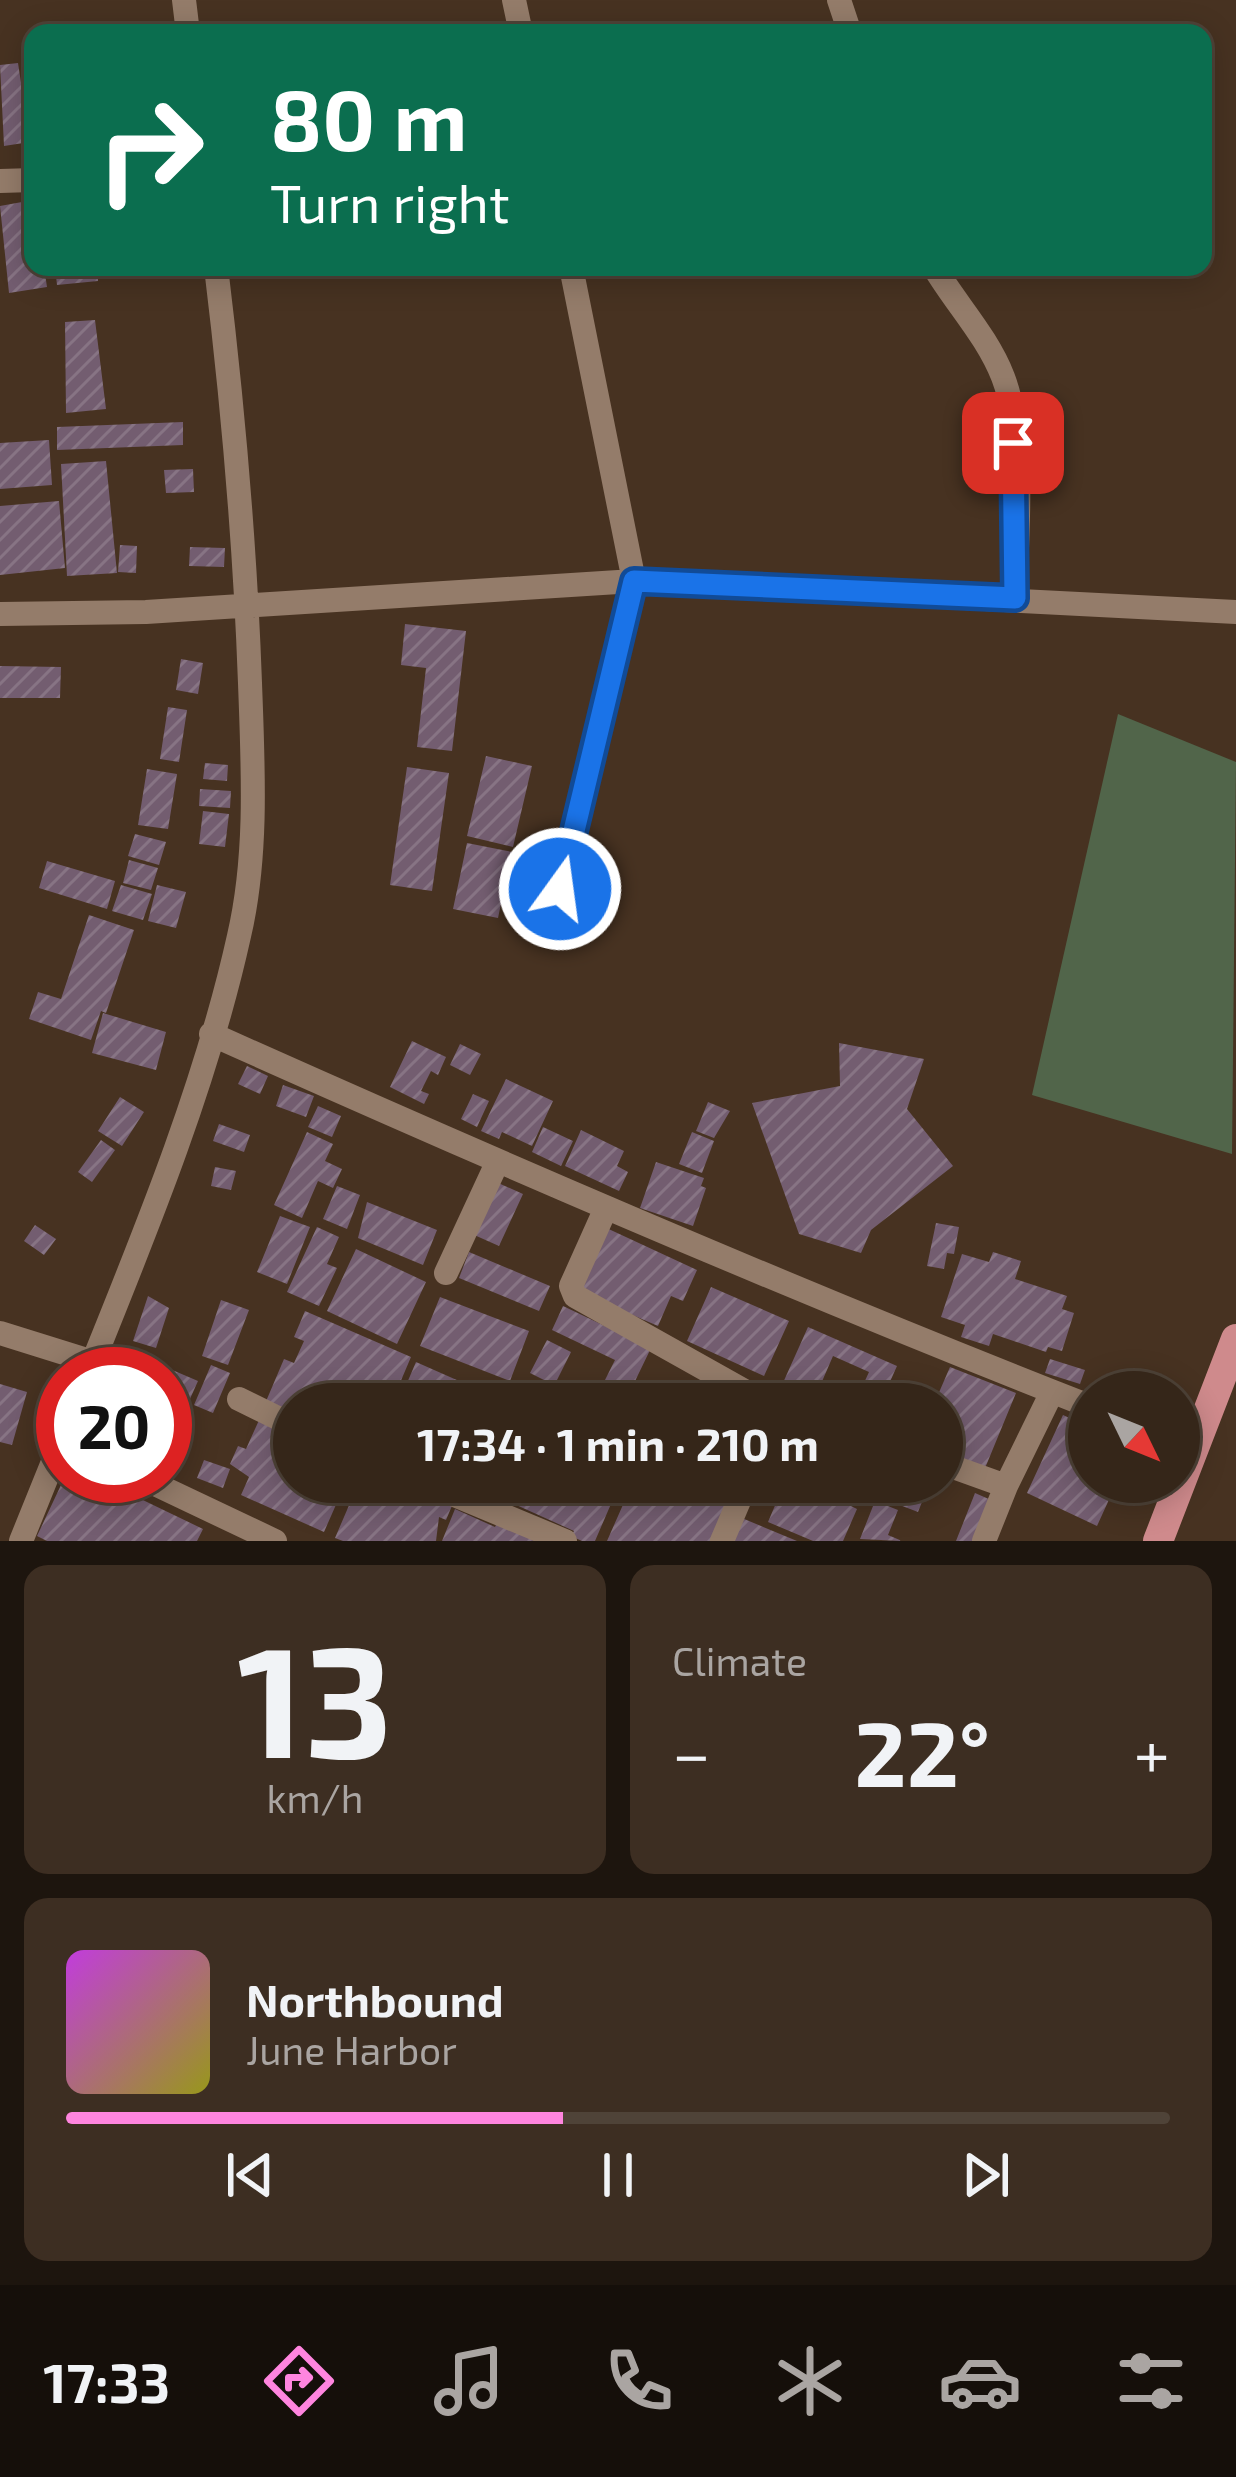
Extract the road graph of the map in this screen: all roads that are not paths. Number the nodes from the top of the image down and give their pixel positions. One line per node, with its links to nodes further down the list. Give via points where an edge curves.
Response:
1 (218, 276): 6 (street)
2 (573, 276): 4 (street)
3 (940, 276): 5 (street, via 982,338 1011,406)
4 (634, 581): 5 (street); 6 (street); 9 (lane)
5 (1015, 598): 7 (street)
6 (248, 603): 8 (street); 10 (street, via 248,871 240,934)
7 (1236, 612)
8 (0, 614)
9 (560, 889)
10 (211, 1034): 11 (street); 17 (street)
11 (497, 1163): 12 (street); 13 (street)
12 (607, 1208): 18 (street, via 571,1286 575,1296); 19 (street)
13 (446, 1273)
14 (0, 1333): 16 (street)
15 (1236, 1339): 22 (main road)
16 (36, 1347)
17 (99, 1347)
18 (730, 1383)
19 (1052, 1392): 20 (street); 25 (street)
20 (1068, 1398)
21 (239, 1400): 23 (street)
22 (1200, 1415)
23 (273, 1416)
24 (963, 1471): 25 (street)
25 (1006, 1486): 35 (street)
26 (192, 1502): 32 (street)
27 (37, 1503): 31 (street)
28 (474, 1503): 33 (street)
29 (738, 1503): 34 (street)
30 (1169, 1503): 36 (main road)
31 (21, 1541)
32 (275, 1541)
33 (566, 1541)
34 (722, 1541)
35 (984, 1541)
36 (1158, 1541)

